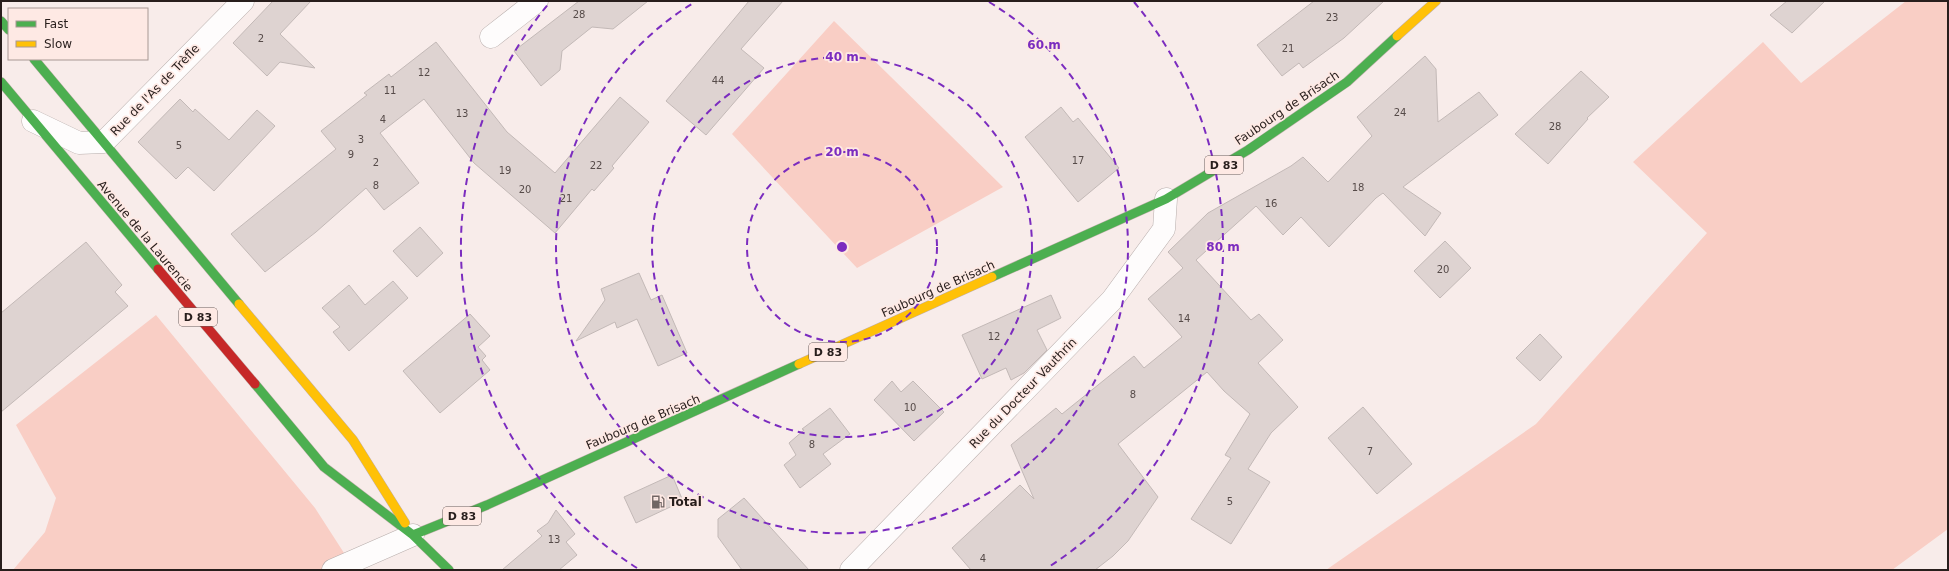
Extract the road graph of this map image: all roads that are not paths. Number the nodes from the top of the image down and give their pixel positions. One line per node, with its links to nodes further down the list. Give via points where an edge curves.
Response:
1 (243, 1): 8 (street, Rue de l'As de Trèfle)
2 (537, 1): 4 (street)
3 (1436, 1): 9 (main road, Faubourg de Brisach / D 83, via 1347,82 1248,150)
4 (491, 37)
5 (35, 60): 8 (main road, Avenue de la Laurencie)
6 (1, 82): 7 (main road, Avenue de la Laurencie / D 83)
7 (33, 121): 8 (street, Rue de l'As de Trèfle, via 79,144); 10 (main road, Avenue de la Laurencie / D 83, via 324,467)
8 (104, 142): 10 (main road, Avenue de la Laurencie, via 353,440)
9 (1166, 199): 10 (main road, Faubourg de Brisach / D 83, via 487,505); 13 (street, Rue du Docteur Vauthrin, via 1164,229 1112,300)
10 (412, 535): 11 (street); 12 (main road, Avenue de la Laurencie)
11 (333, 570)
12 (449, 570)
13 (851, 570)

